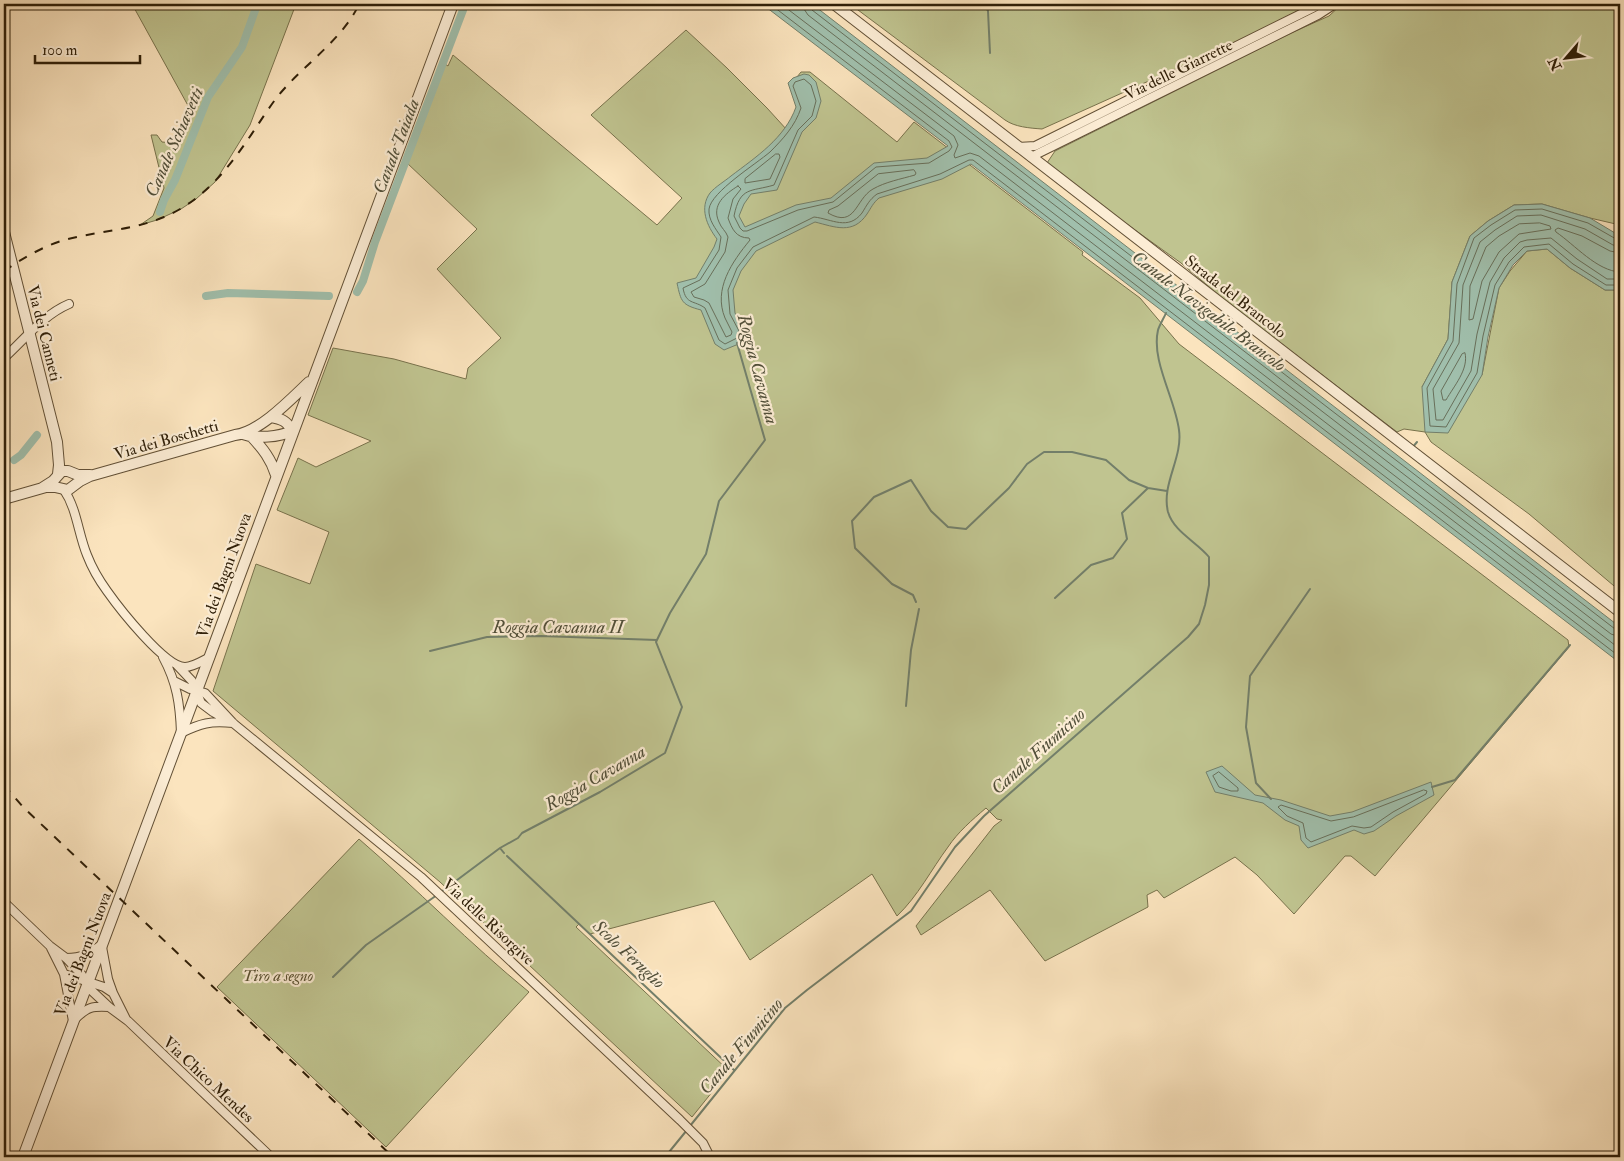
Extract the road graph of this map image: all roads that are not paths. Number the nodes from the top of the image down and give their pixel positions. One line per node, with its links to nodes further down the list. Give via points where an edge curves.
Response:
1 (453, 4): 12 (street, Via dei Bagni Nuova)
2 (834, 4): 5 (street, Strada del Brancolo)
3 (1321, 4): 5 (street, Via delle Giarrette)
4 (1335, 4): 6 (street, Via delle Giarrette)
5 (1024, 152): 6 (street, Via delle Giarrette); 7 (street, Strada del Brancolo)
6 (1042, 152): 7 (street)
7 (1040, 164): 22 (street, Strada del Brancolo)
8 (4, 232): 10 (street, Via dei Canneti)
9 (70, 304): 10 (street, via 58,309)
10 (29, 334): 11 (street); 16 (street, Via dei Canneti)
11 (4, 358)
12 (312, 379): 13 (street, Via dei Boschetti); 14 (street, Via dei Bagni Nuova)
13 (271, 417): 14 (street, via 284,420); 15 (street, Via dei Boschetti)
14 (292, 431): 15 (street, Via dei Boschetti); 17 (street, Via dei Bagni Nuova)
15 (247, 435): 17 (street, via 265,450); 19 (street, Via dei Boschetti, via 235,435)
16 (57, 442): 18 (street, Via dei Canneti); 19 (street, Via dei Canneti)
17 (276, 475): 24 (street, Via dei Bagni Nuova)
18 (57, 476): 19 (street, Via dei Canneti, via 56,484); 20 (street, Via dei Boschetti)
19 (69, 482): 20 (street, Via dei Boschetti); 23 (street, Via dei Canneti, via 78,533 98,578)
20 (41, 488): 21 (street, Via dei Boschetti)
21 (4, 499)
22 (1620, 612)
23 (162, 655): 25 (street, Via dei Canneti); 26 (street, Via dei Canneti)
24 (210, 657): 25 (street, via 185,667); 27 (street, Via dei Bagni Nuova)
25 (176, 664): 27 (street, Via dei Canneti)
26 (174, 681): 27 (street); 29 (street, Via dei Canneti)
27 (197, 691): 28 (street, Via delle Risorgive, via 201,703); 29 (street, Via dei Bagni Nuova)
28 (233, 722): 29 (street, via 212,721); 42 (street, Via delle Risorgive, via 451,904 694,1133)
29 (181, 733): 31 (street, Via dei Bagni Nuova)
30 (4, 902): 32 (street)
31 (102, 944): 33 (street, via 88,955); 35 (street, Via dei Bagni Nuova); 36 (street, Via Chico Mendes)
32 (50, 946): 33 (street, Via Chico Mendes); 34 (street)
33 (66, 958): 35 (street, Via Chico Mendes)
34 (64, 974): 35 (street); 38 (street)
35 (87, 983): 36 (street); 37 (street, Via Chico Mendes); 38 (street, Via dei Bagni Nuova)
36 (113, 993): 39 (street, Via Chico Mendes)
37 (108, 1007): 38 (street, via 94,1006); 39 (street, Via Chico Mendes)
38 (73, 1021): 40 (street, Via dei Bagni Nuova)
39 (128, 1021): 41 (street, Via Chico Mendes)
40 (23, 1157)
41 (271, 1157)
42 (710, 1157)

